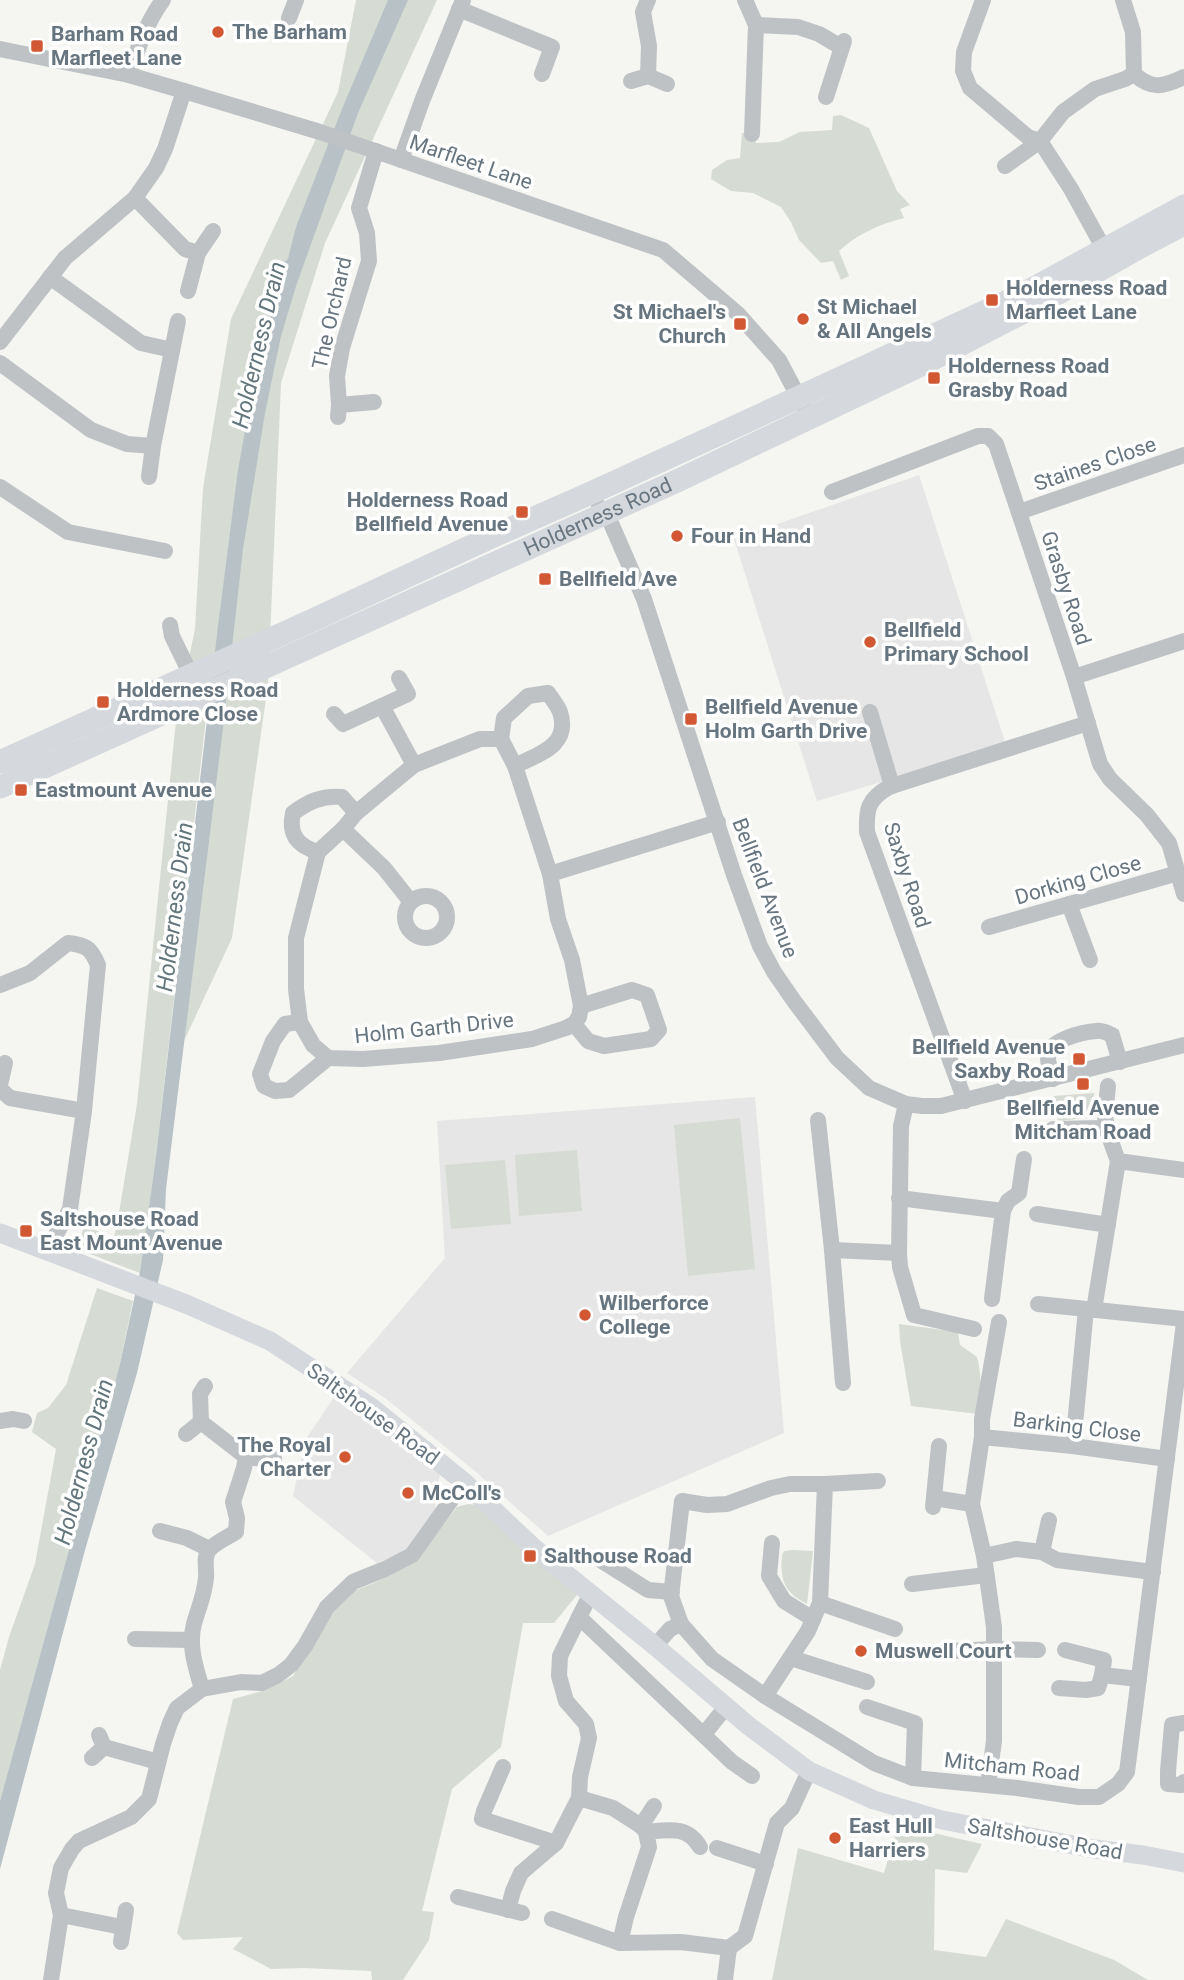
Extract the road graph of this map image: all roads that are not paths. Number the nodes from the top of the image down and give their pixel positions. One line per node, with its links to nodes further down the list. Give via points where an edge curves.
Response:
1 (163, 0): 13 (street, via 153,13)
2 (296, 0): 8 (street)
3 (648, 0): 14 (street, via 643,12)
4 (745, 0): 9 (street)
5 (1124, 0): 12 (street, via 1133,32)
6 (990, 2): 21 (street, via 964,52 963,71 970,88 1028,137)
7 (461, 5): 11 (street, via 552,47); 23 (street)
8 (289, 18)
9 (757, 25): 19 (street, via 798,27 843,44); 20 (street)
10 (0, 49): 13 (street, Marfleet Lane)
11 (542, 74)
12 (1134, 74): 15 (street, via 1145,84 1167,86); 21 (street, via 1095,89 1063,112)
13 (129, 75): 18 (street, Marfleet Lane)
14 (648, 76): 16 (street); 17 (street)
15 (1184, 78)
16 (631, 81)
17 (667, 84)
18 (184, 91): 22 (street, Marfleet Lane); 25 (street, via 156,168)
19 (825, 97)
20 (748, 124)
21 (1040, 141): 24 (street); 29 (street)
22 (369, 148): 23 (street, Marfleet Lane); 37 (street, The Orchard, via 359,208 369,261 337,376 339,411)
23 (401, 160): 38 (street, Marfleet Lane, via 663,250 738,314 779,360)
24 (1004, 166)
25 (135, 198): 30 (street, via 185,249); 31 (street)
26 (1184, 206): 29 (highway, Holderness Road)
27 (1184, 224): 38 (highway, Holderness Road, via 925,363)
28 (213, 231): 30 (street)
29 (1104, 248): 38 (highway, Holderness Road)
30 (198, 253): 32 (street)
31 (50, 276): 34 (street); 35 (street, via 141,343)
32 (188, 291)
33 (178, 321): 35 (street)
34 (0, 342)
35 (172, 350): 39 (street)
36 (0, 363): 39 (street, via 91,430 127,444)
37 (374, 402)
38 (804, 407): 43 (highway, Holderness Road); 46 (highway, Holderness Road)
39 (153, 446): 41 (street)
40 (1184, 455): 45 (street, Staines Close)
41 (149, 477)
42 (0, 487): 47 (street, via 68,531 145,552)
43 (593, 492): 46 (street, Bellfield Avenue); 52 (highway, Holderness Road, via 234,655)
44 (832, 492): 45 (street, Grasby Road, via 988,436 996,443)
45 (1019, 512): 50 (street, Grasby Road)
46 (605, 515): 52 (highway, Holderness Road, via 240,680); 64 (street, Bellfield Avenue, via 643,599)
47 (165, 551)
48 (170, 625): 52 (street)
49 (1184, 640): 50 (street)
50 (1074, 677): 56 (street, Grasby Road)
51 (399, 678): 53 (street, via 408,694)
52 (198, 681): 58 (highway, Holderness Road); 62 (highway, Holderness Road)
53 (382, 706): 55 (street, via 343,724); 59 (street)
54 (870, 712): 61 (street)
55 (334, 714)
56 (1088, 723): 61 (street, Saxby Road); 67 (street, Grasby Road, via 1100,764 1169,843)
57 (501, 739): 59 (street, via 480,739); 60 (street); 60 (street, via 504,718 528,696 548,693 560,712 562,730 554,747)
58 (0, 762)
59 (414, 765): 63 (street)
60 (515, 766): 68 (street)
61 (892, 786): 85 (street, Saxby Road, via 877,794 866,812 867,832)
62 (0, 787)
63 (356, 813): 65 (street); 66 (street, via 342,797 329,796 293,813 290,825 295,837 305,848)
64 (718, 822): 68 (street); 86 (street, Bellfield Avenue, via 760,946 794,1002 853,1074 869,1088)
65 (343, 829): 66 (street); 70 (street)
66 (318, 852): 76 (street, Holm Garth Drive, via 296,938)
67 (1178, 873): 69 (street, Grasby Road); 71 (street, Dorking Close)
68 (550, 874): 75 (street)
69 (1184, 894)
70 (411, 902)
71 (1069, 904): 72 (street, Dorking Close); 73 (street)
72 (989, 927)
73 (1090, 960)
74 (0, 985): 87 (street, via 30,972 68,943 83,945 93,953 98,965)
75 (581, 1006): 77 (street); 77 (street, via 632,990 647,995 659,1030 651,1039 604,1046 588,1041)
76 (300, 1023): 79 (street, Holm Garth Drive, via 313,1045); 79 (street, via 285,1024 273,1041 260,1074 264,1086 289,1090)
77 (574, 1024): 79 (street, Holm Garth Drive, via 532,1039 439,1052)
78 (1184, 1045): 80 (street, Bellfield Avenue)
79 (328, 1058)
80 (1120, 1062): 82 (street, Bellfield Avenue); 82 (street, via 1112,1035 1098,1030 1055,1043 1048,1056)
81 (5, 1063): 84 (street)
82 (1046, 1081): 85 (street, Bellfield Avenue)
83 (1108, 1086): 89 (street)
84 (0, 1087): 87 (street, via 10,1098)
85 (965, 1101): 86 (street, Bellfield Avenue, via 941,1106)
86 (906, 1104): 94 (street)
87 (84, 1111): 100 (street, via 70,1209)
88 (818, 1120): 99 (street)
89 (1107, 1128): 90 (street); 92 (street)
90 (1053, 1129)
91 (1024, 1159): 95 (street, via 1019,1193)
92 (1118, 1161): 93 (street); 97 (street)
93 (1184, 1170)
94 (899, 1198): 95 (street); 101 (street)
95 (1003, 1211): 102 (street)
96 (1037, 1213): 97 (street)
97 (1108, 1225): 104 (street)
98 (0, 1233): 100 (main road, Saltshouse Road)
99 (832, 1250): 101 (street); 108 (street)
100 (47, 1251): 121 (main road, Saltshouse Road, via 270,1340 371,1407)
101 (900, 1260): 107 (street, via 914,1315)
102 (992, 1299)
103 (1038, 1304): 104 (street)
104 (1090, 1309): 105 (street); 116 (street)
105 (1184, 1321): 119 (street, Mitcham Road)
106 (999, 1322): 114 (street, via 988,1352)
107 (974, 1329)
108 (843, 1383)
109 (205, 1386): 112 (street, via 200,1394)
110 (0, 1421): 111 (street)
111 (24, 1421)
112 (201, 1422): 113 (street); 117 (street)
113 (186, 1434)
114 (982, 1437): 116 (street, Barking Close); 123 (street)
115 (939, 1446): 123 (street, via 933,1503)
116 (1073, 1446): 119 (street, Barking Close)
117 (246, 1457): 118 (street); 127 (street, via 233,1502 236,1532)
118 (274, 1458)
119 (1167, 1459): 131 (street, Mitcham Road)
120 (878, 1480): 122 (street)
121 (464, 1482): 135 (main road, Saltshouse Road, via 534,1548); 153 (street, via 412,1555 353,1581 327,1606 291,1665 262,1683)
122 (825, 1484): 134 (street, via 790,1484 727,1504 681,1501); 136 (street)
123 (972, 1504): 128 (street)
124 (1049, 1520): 129 (street)
125 (156, 1531): 127 (street)
126 (772, 1544): 138 (street, via 769,1576 784,1601)
127 (209, 1549): 142 (street)
128 (984, 1556): 129 (street, via 1016,1549); 132 (street)
129 (1057, 1558): 131 (street)
130 (602, 1561): 134 (street, via 648,1590)
131 (1153, 1572): 150 (street, Mitcham Road)
132 (986, 1575): 133 (street); 144 (street)
133 (912, 1584)
134 (672, 1592): 139 (street)
135 (591, 1593): 137 (street); 143 (main road, Saltshouse Road)
136 (820, 1603): 138 (street); 140 (street)
137 (579, 1617): 158 (street); 167 (street, via 560,1656 559,1676 566,1700 586,1724 589,1738)
138 (813, 1619): 148 (street)
139 (681, 1624): 143 (street); 154 (street, Mitcham Road, via 712,1659)
140 (895, 1629)
141 (133, 1638): 142 (street)
142 (192, 1640): 153 (street)
143 (655, 1646): 155 (main road, Saltshouse Road)
144 (994, 1649): 146 (street); 147 (street); 166 (street)
145 (1065, 1650): 149 (street)
146 (952, 1651)
147 (1033, 1652)
148 (791, 1658): 151 (street); 154 (street)
149 (1101, 1674): 150 (street); 152 (street, via 1086,1690)
150 (1139, 1679): 166 (street, Mitcham Road, via 1128,1772 1118,1784 1099,1797)
151 (867, 1682)
152 (1059, 1688)
153 (202, 1689): 160 (street, via 177,1708)
154 (765, 1696): 164 (street, Mitcham Road, via 865,1758)
155 (726, 1707): 158 (street); 162 (main road, Saltshouse Road)
156 (867, 1707): 164 (street, via 915,1723)
157 (1184, 1723): 165 (street, via 1172,1724 1168,1784)
158 (704, 1734): 163 (street)
159 (99, 1747): 160 (street)
160 (158, 1762): 177 (street, via 149,1799 131,1817 79,1840 72,1849 61,1868 56,1893)
161 (503, 1767): 170 (street, via 482,1819)
162 (808, 1771): 173 (main road, Saltshouse Road, via 874,1800 942,1820); 174 (street, via 792,1808 777,1823)
163 (752, 1776)
164 (914, 1778): 166 (street, Mitcham Road)
165 (1184, 1782)
166 (988, 1785)
167 (579, 1798): 169 (street, via 613,1808); 170 (street)
168 (654, 1806): 169 (street)
169 (644, 1829): 171 (street, via 677,1829 694,1837); 179 (street, via 649,1847)
170 (556, 1843): 175 (street, via 521,1873 513,1891 515,1912)
171 (700, 1847)
172 (717, 1848): 174 (street)
173 (1184, 1863)
174 (766, 1864): 180 (street, via 751,1940)
175 (458, 1897)
176 (126, 1910): 177 (street, via 122,1935)
177 (61, 1915): 181 (street)
178 (552, 1919): 179 (street)
179 (620, 1943): 180 (street, via 681,1942)
180 (729, 1948): 182 (street)
181 (51, 1980)
182 (725, 1980)

